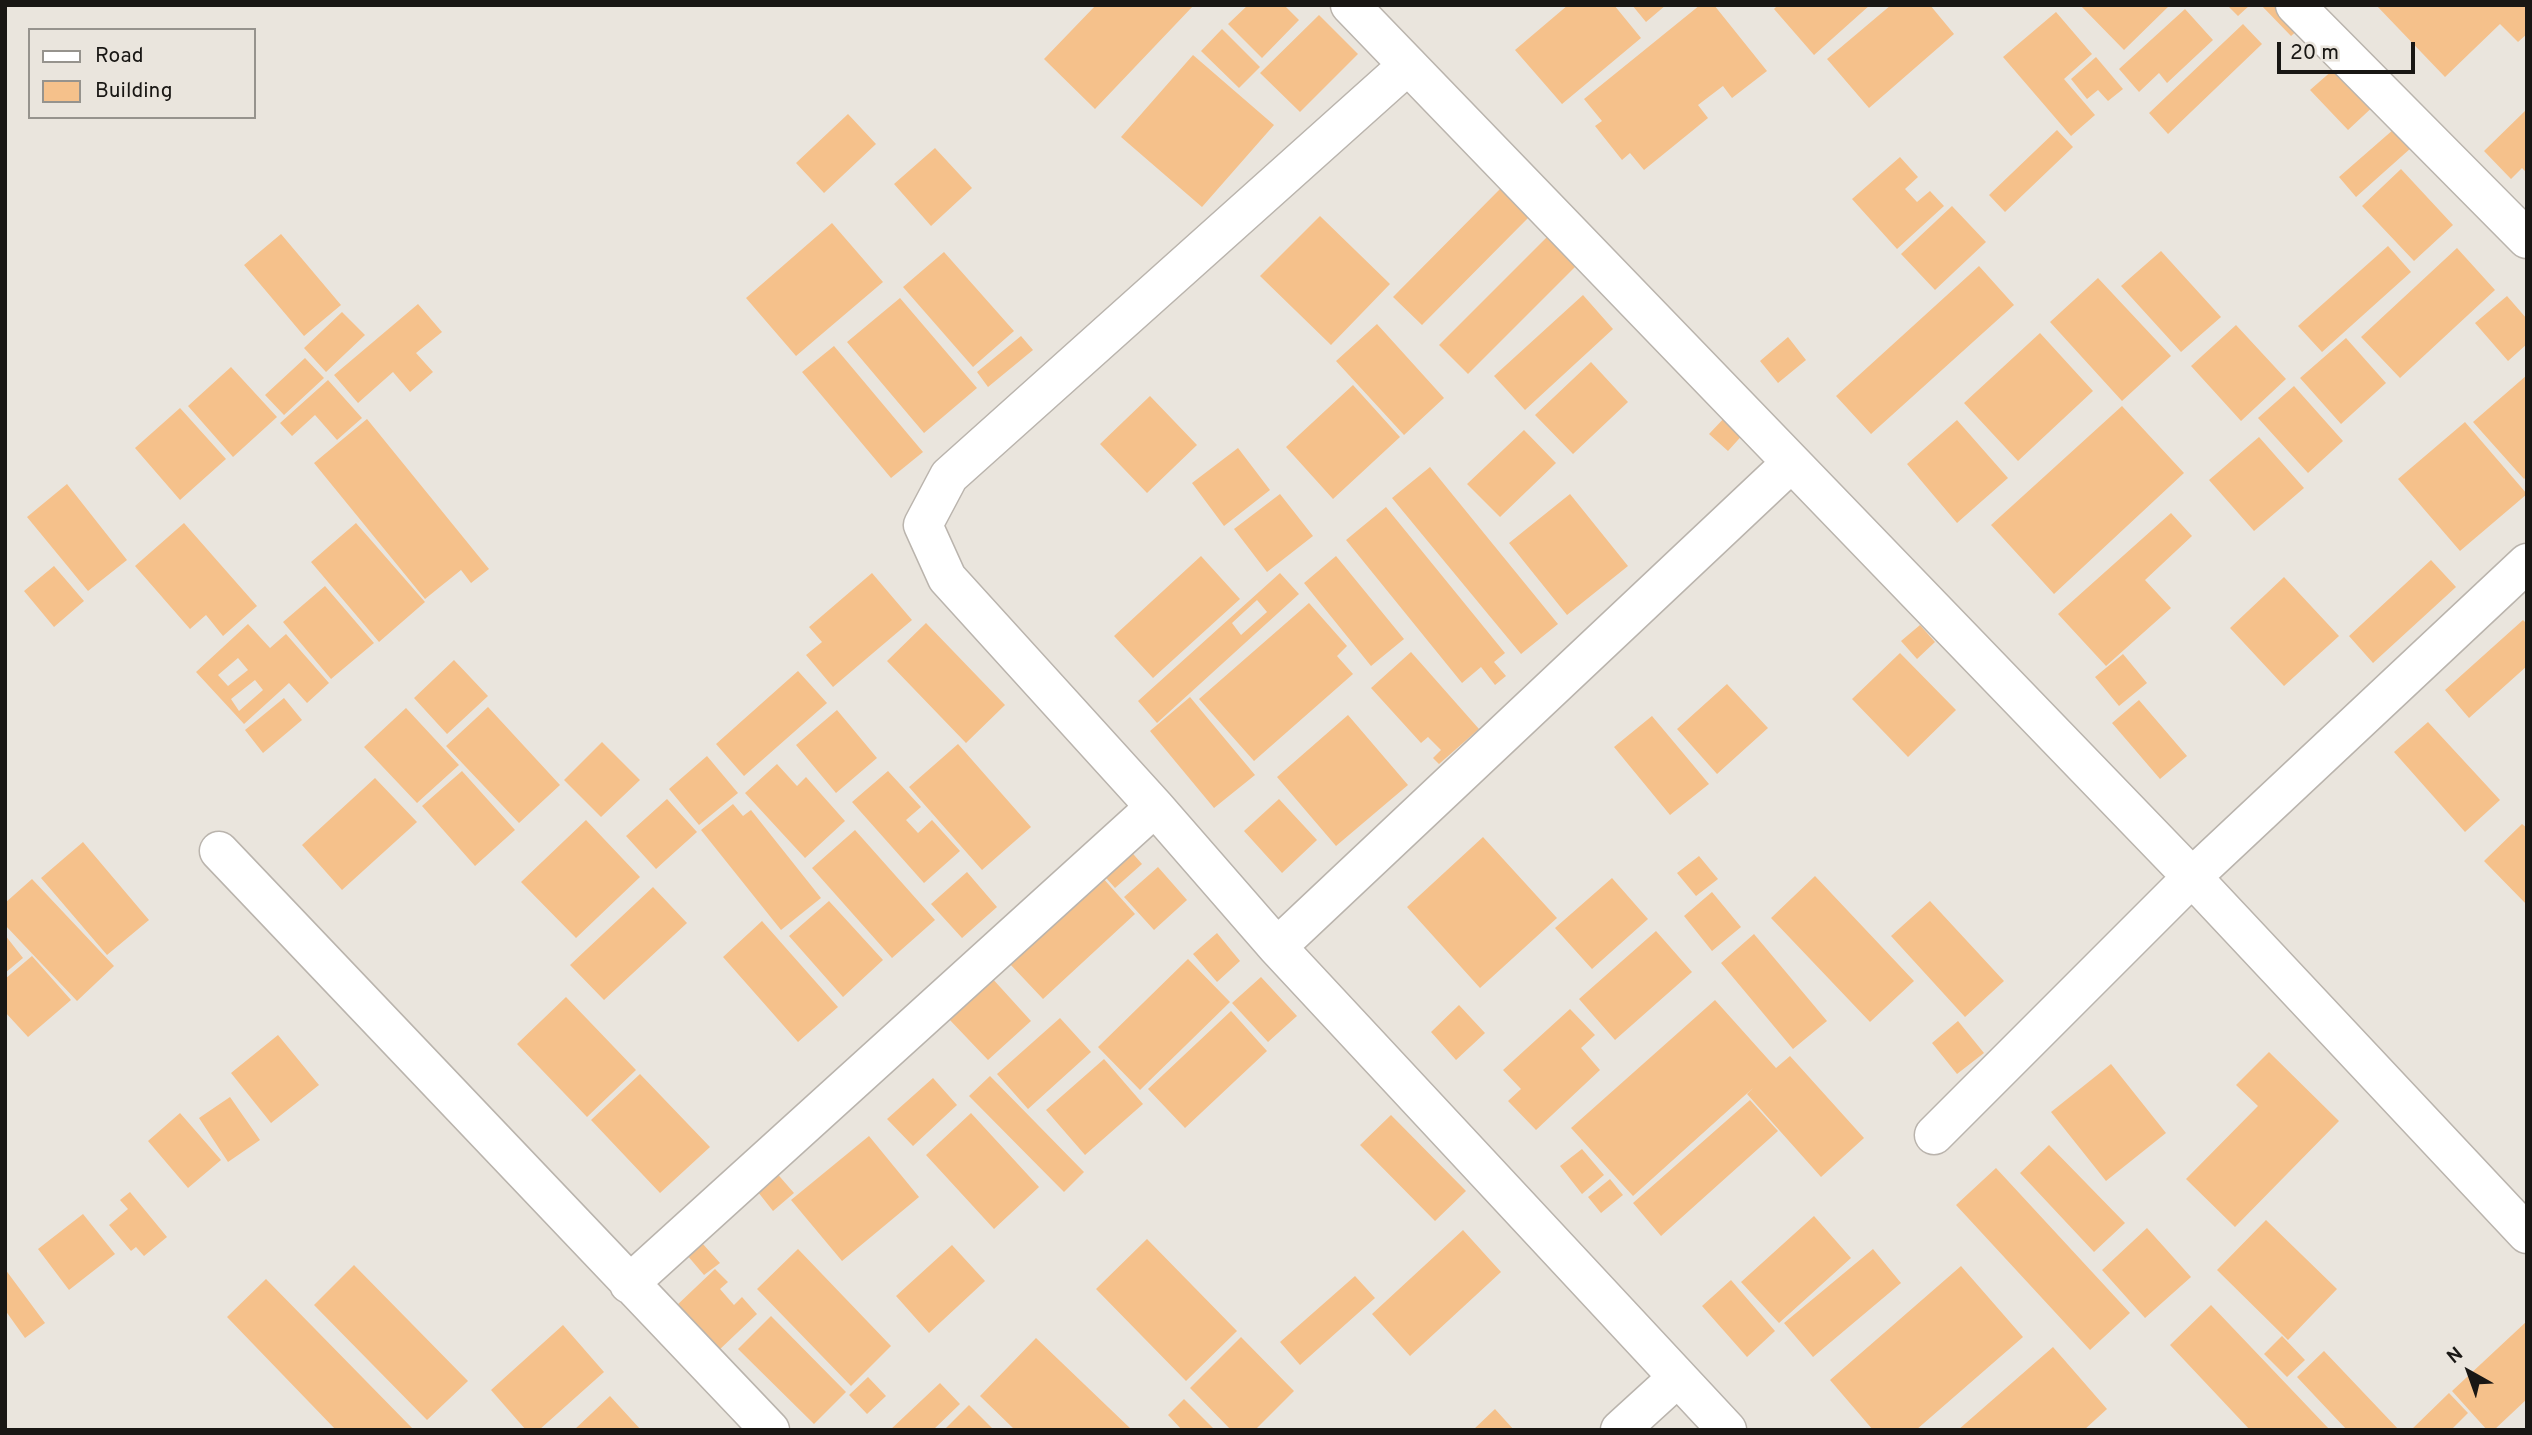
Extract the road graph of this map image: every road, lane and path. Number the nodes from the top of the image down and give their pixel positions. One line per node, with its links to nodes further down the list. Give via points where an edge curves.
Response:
1 (1350, 5): 3 (street)
2 (2295, 5): 4 (street)
3 (1408, 65): 5 (street); 7 (street, via 949,476 923,525 947,578)
4 (2527, 239)
5 (1790, 464): 9 (street); 10 (street)
6 (2527, 562): 9 (street)
7 (1155, 807): 10 (street); 13 (street)
8 (219, 851): 13 (street)
9 (2192, 877): 11 (street); 12 (street)
10 (1277, 947): 14 (street)
11 (1934, 1135)
12 (2527, 1234)
13 (629, 1284): 15 (street)
14 (1677, 1378): 16 (street); 17 (street)
15 (770, 1430)
16 (1620, 1430)
17 (1727, 1430)

